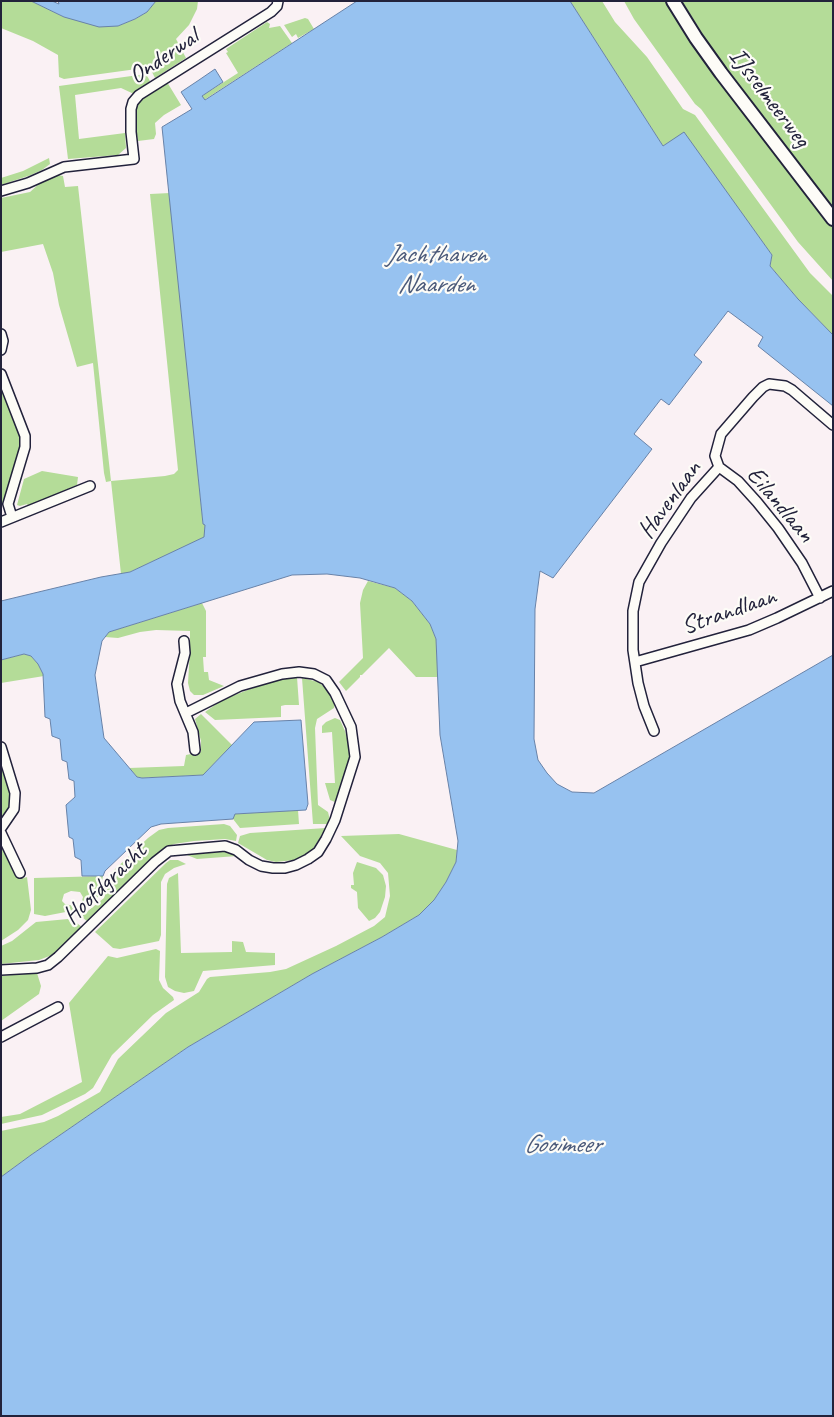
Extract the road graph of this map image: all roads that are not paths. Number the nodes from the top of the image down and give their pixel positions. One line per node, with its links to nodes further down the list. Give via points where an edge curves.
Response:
1 (278, 1): 3 (street, Onderwal, via 271,12 139,95 131,109 134,159 64,167)
2 (673, 1): 4 (main road, IJsselmeerweg, via 716,66)
3 (1, 191)
4 (833, 219)
5 (1, 334): 6 (street)
6 (1, 350)
7 (1, 374): 11 (street, via 25,436 25,447 8,504)
8 (833, 425): 9 (street, Havenlaan, via 792,390 769,384 753,397 721,434 715,456)
9 (719, 467): 14 (street, Eilandlaan, via 738,481 778,528 802,563); 16 (street, Havenlaan, via 691,498 639,582 633,611)
10 (90, 486): 11 (street)
11 (12, 517): 12 (street)
12 (1, 522)
13 (833, 591): 14 (street, Strandlaan)
14 (820, 598): 16 (street, Strandlaan, via 748,630)
15 (184, 641): 17 (street, via 185,653 177,684)
16 (635, 662): 18 (street, Havenlaan, via 644,706)
17 (186, 713): 20 (street); 24 (street, Hoofdgracht, via 240,686 282,674 307,673 326,680 351,727 355,757 335,820 318,852 296,865 273,868 255,863 226,846 169,851 58,957 37,968)
18 (654, 731)
19 (1, 747): 21 (street, via 16,793 14,809)
20 (195, 750)
21 (1, 828)
22 (1, 833): 23 (street)
23 (20, 872)
24 (1, 970)
25 (58, 1007): 26 (street)
26 (1, 1037)

